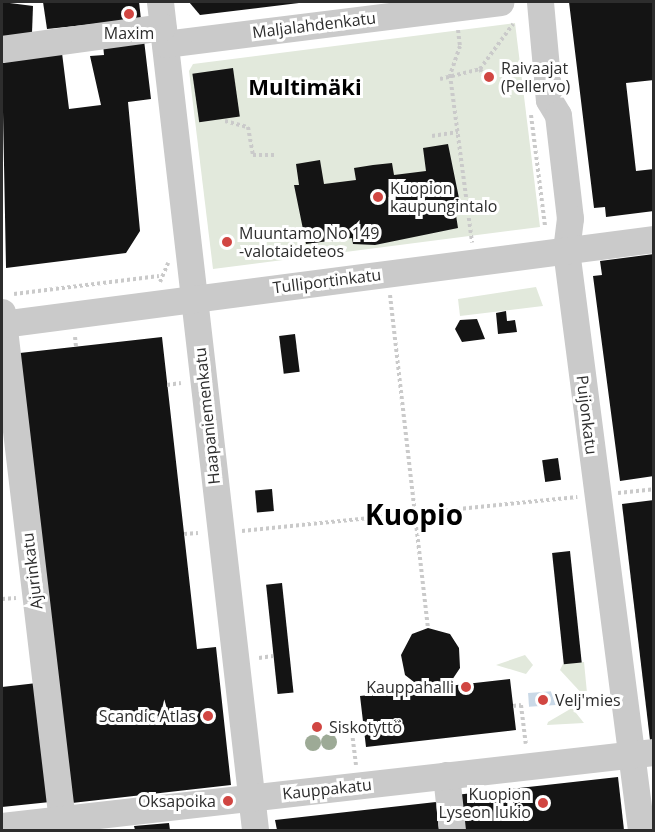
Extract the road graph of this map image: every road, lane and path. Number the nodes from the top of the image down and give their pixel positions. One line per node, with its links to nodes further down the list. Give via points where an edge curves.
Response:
1 (540, 2): 11 (street, Puijonkatu)
2 (355, 10): 3 (street, Maljalahdenkatu); 4 (street, Maljalahdenkatu)
3 (506, 13): 7 (path)
4 (163, 24): 6 (street, Maljalahdenkatu); 25 (street, Haapaniemenkatu)
5 (458, 30): 8 (path)
6 (2, 49)
7 (480, 69): 8 (path); 10 (path)
8 (450, 75): 9 (path); 13 (path)
9 (440, 79)
10 (485, 79)
11 (540, 103): 16 (path, via 545,227); 21 (street, Puijonkatu, via 558,115 570,218)
12 (225, 121): 15 (path, via 248,127 255,156)
13 (458, 132): 14 (path); 19 (path)
14 (432, 136)
15 (275, 155)
16 (537, 233)
17 (654, 239): 21 (street, Tulliportinkatu)
18 (484, 245): 19 (path)
19 (473, 246): 20 (path)
20 (462, 248)
21 (566, 250): 25 (street, Tulliportinkatu); 32 (street, Puijonkatu)
22 (166, 263): 24 (path, via 159,276)
23 (390, 295): 33 (path)
24 (2, 296)
25 (193, 298): 26 (street, Tulliportinkatu); 34 (street, Haapaniemenkatu)
26 (2, 320): 47 (street, Ajurinkatu)
27 (75, 336): 28 (path)
28 (76, 347)
29 (182, 383): 30 (path)
30 (167, 385)
31 (654, 489): 32 (path)
32 (598, 495): 33 (path); 42 (street, Puijonkatu)
33 (414, 514): 34 (path); 35 (path)
34 (220, 532): 46 (street, Haapaniemenkatu)
35 (428, 628)
36 (273, 656): 37 (path)
37 (259, 658)
38 (435, 686): 39 (path)
39 (446, 688)
40 (513, 706): 43 (path, via 521,705)
41 (363, 723): 45 (path, via 351,724)
42 (643, 753): 43 (street, Kauppakatu); 51 (street, Puijonkatu)
43 (529, 766): 44 (street, Kauppakatu)
44 (446, 775): 45 (street, Kauppakatu); 50 (street)
45 (358, 785): 46 (street, Kauppakatu)
46 (252, 797): 47 (street, Kauppakatu); 49 (street, Haapaniemenkatu)
47 (62, 825): 48 (street, Kauppakatu)
48 (2, 826)
49 (255, 831)
50 (452, 831)
51 (641, 831)

